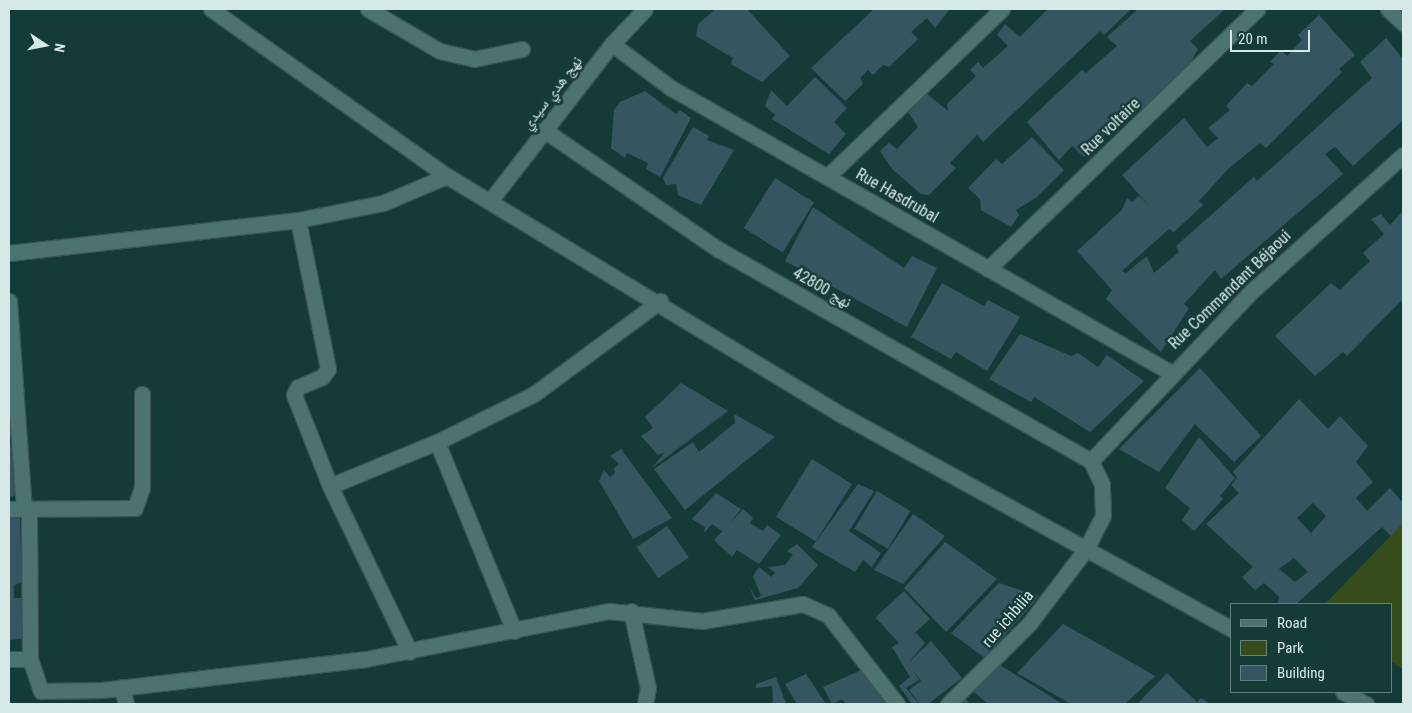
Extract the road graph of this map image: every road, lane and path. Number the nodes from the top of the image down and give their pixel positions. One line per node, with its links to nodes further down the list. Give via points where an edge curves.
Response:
1 (211, 9): 12 (street)
2 (368, 9): 9 (street, via 440,50 474,59)
3 (645, 9): 8 (street, نهج هدي سيدي)
4 (1002, 9): 13 (street)
5 (1256, 9): 17 (street, Rue voltaire)
6 (1388, 9): 7 (street)
7 (1403, 23)
8 (612, 44): 10 (street, نهج هدي سيدي); 13 (street, Rue Hasdrubal, via 671,88)
9 (522, 49)
10 (544, 130): 14 (street, نهج هدي سيدي); 23 (street, نهج 42800, via 718,249)
11 (1403, 155): 20 (street, Rue Commandant Béjaoui, via 1353,196)
12 (447, 176): 14 (street); 15 (street, via 382,203)
13 (828, 176): 17 (street, Rue Hasdrubal)
14 (490, 201): 19 (street)
15 (298, 220): 16 (street); 24 (street, via 328,368 322,377 298,386 294,395)
16 (9, 253)
17 (988, 269): 20 (street, Rue Hasdrubal)
18 (9, 301): 25 (street)
19 (660, 301): 22 (street, via 534,394); 26 (street, via 844,416)
20 (1170, 372): 23 (street, Rue Commandant Béjaoui)
21 (142, 394): 25 (street, via 142,488 135,508)
22 (437, 442): 24 (street); 29 (street)
23 (1091, 461): 26 (street, rue ichbilia, via 1102,484 1103,516)
24 (330, 486): 30 (street)
25 (20, 509): 31 (street)
26 (1086, 549): 28 (street); 35 (street, rue ichbilia)
27 (631, 611): 29 (street, via 609,611); 37 (street, via 648,688); 38 (street, via 702,620 788,605 815,608 828,615)
28 (1230, 628)
29 (514, 630): 30 (street)
30 (410, 652): 33 (street)
31 (30, 658): 32 (street); 33 (street, via 38,687 48,693)
32 (9, 659)
33 (122, 687): 36 (street)
34 (1345, 693): 40 (street)
35 (969, 699): 39 (street, rue ichbilia)
36 (126, 704)
37 (645, 704)
38 (897, 704)
39 (948, 704)
40 (1366, 704)

